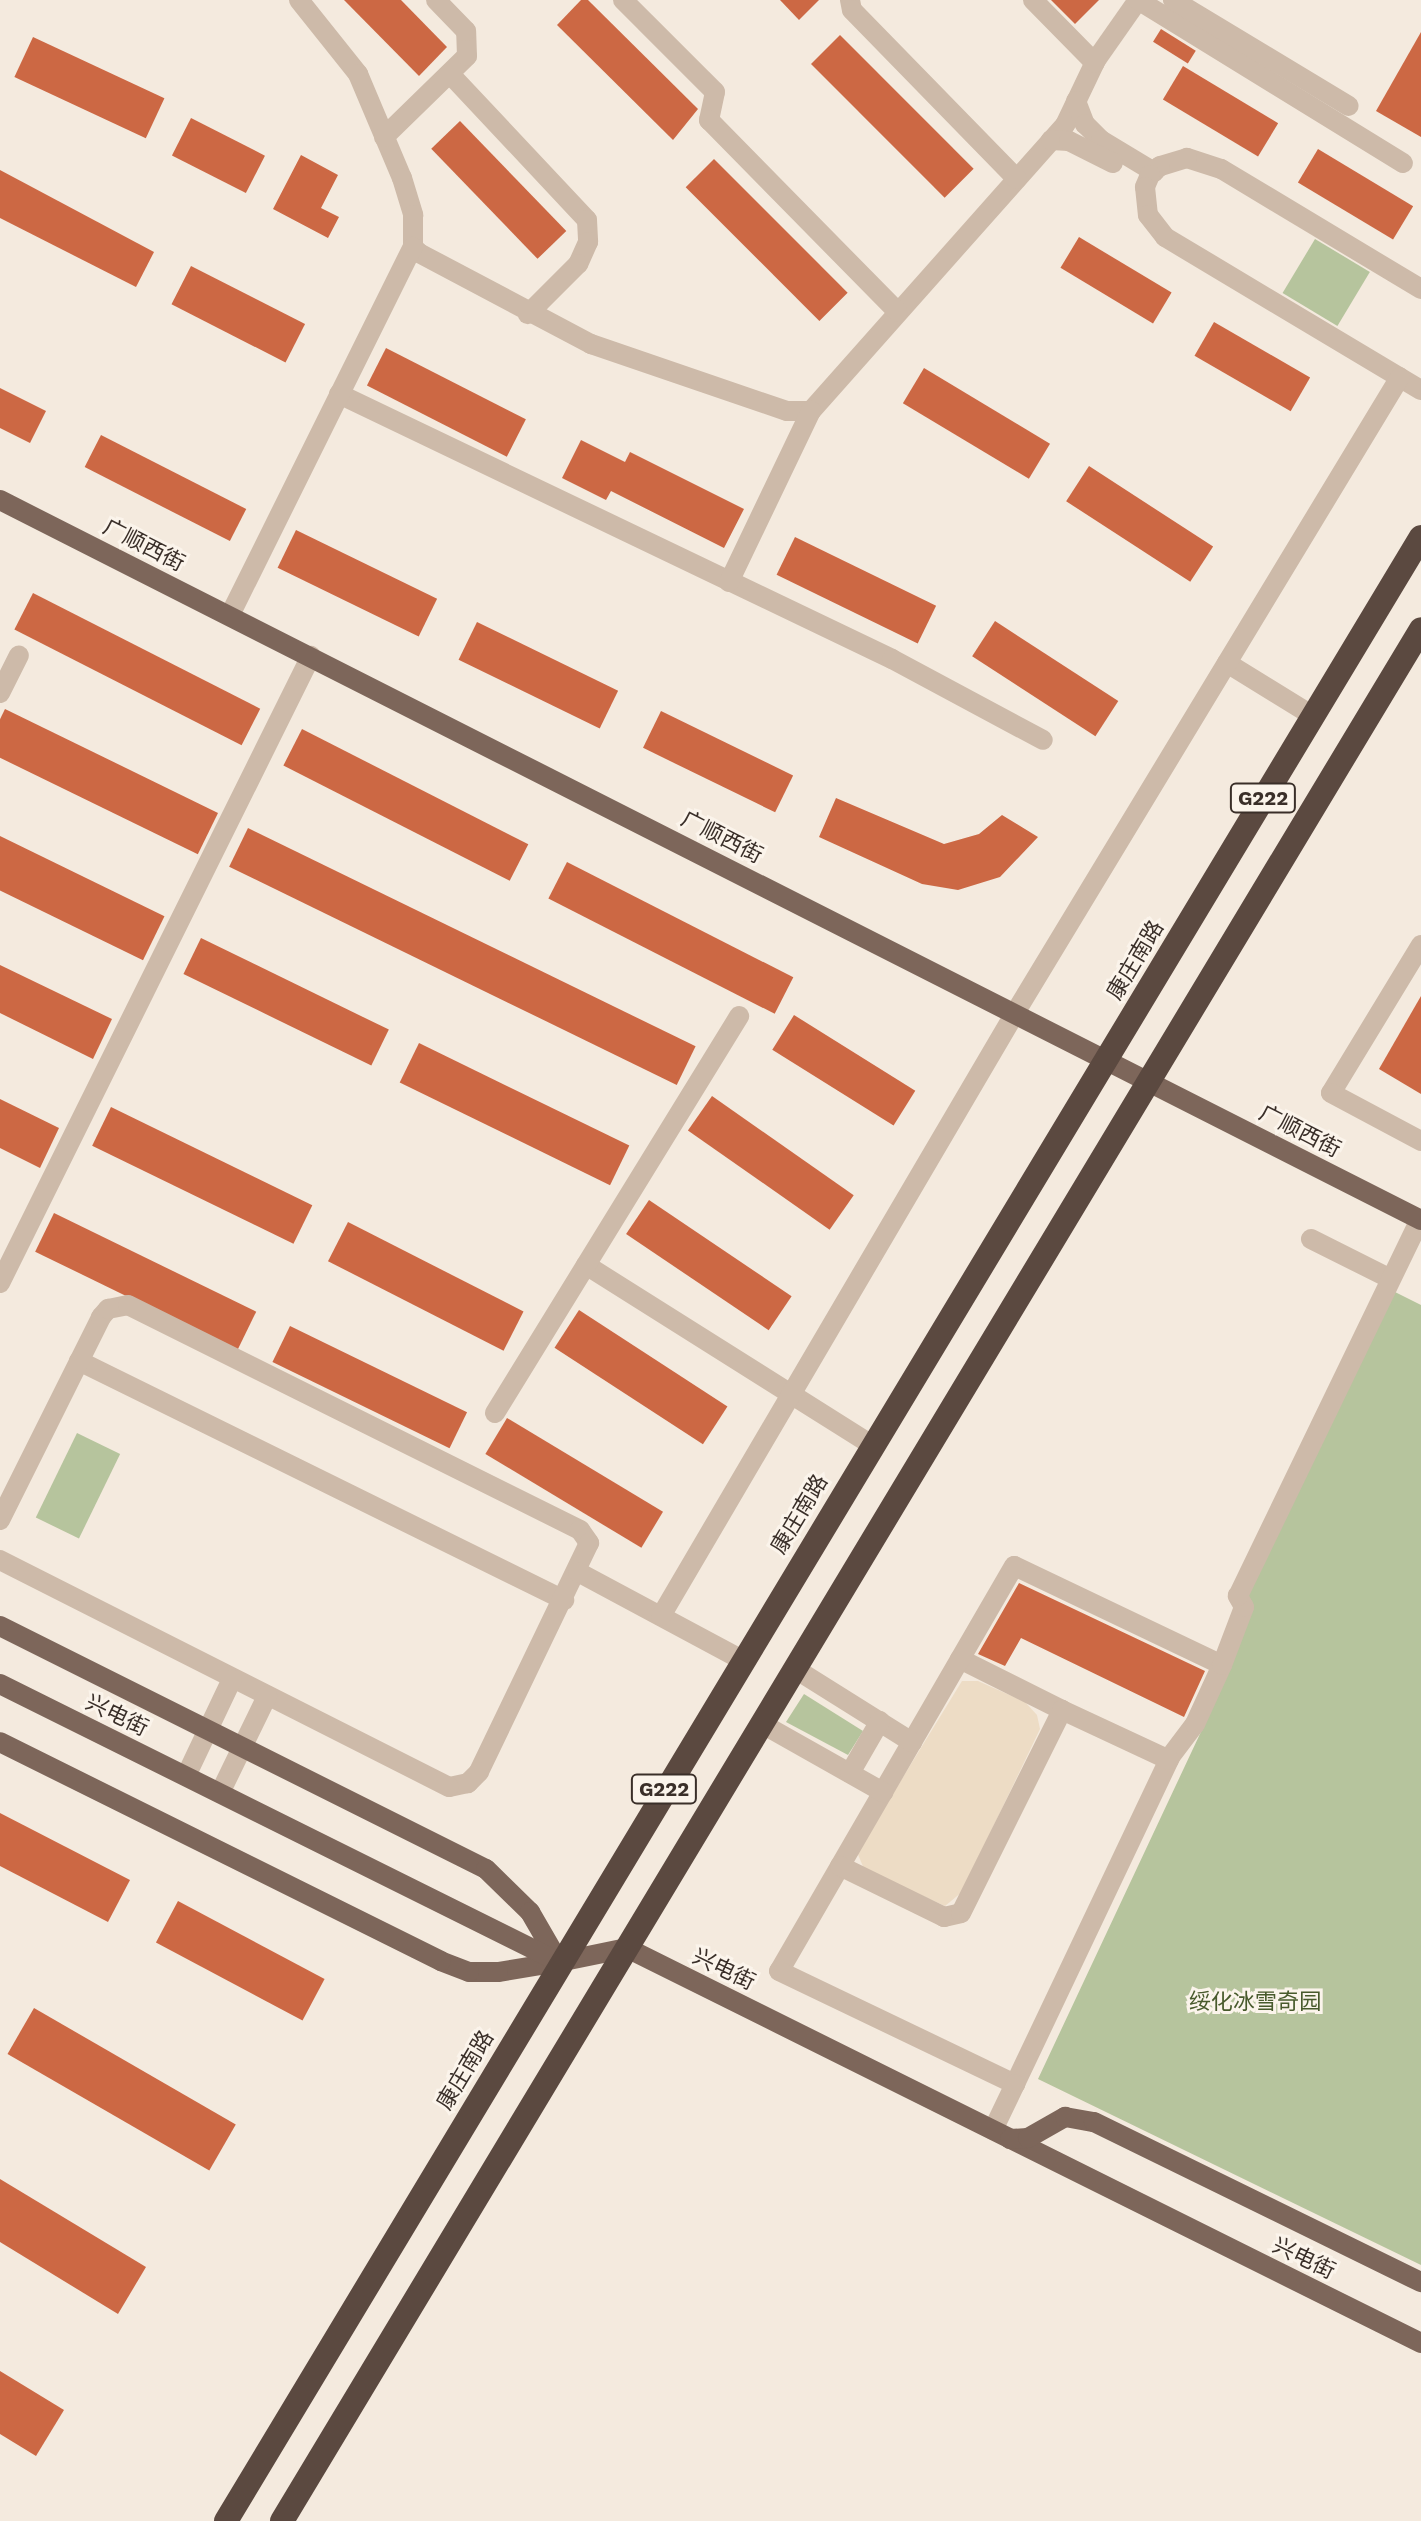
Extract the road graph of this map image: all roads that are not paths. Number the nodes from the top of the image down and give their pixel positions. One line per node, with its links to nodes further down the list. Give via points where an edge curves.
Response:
1 (299, 0): 11 (street, via 358,74)
2 (436, 0): 8 (street, via 470,41 467,56)
3 (623, 0): 18 (street, via 715,92 709,120)
4 (850, 0): 15 (street, via 852,10)
5 (1033, 0): 7 (street)
6 (1173, 0): 10 (street)
7 (1095, 63): 9 (street); 13 (street, via 1138,0)
8 (450, 74): 11 (street); 19 (street, via 587,220 588,242 578,264)
9 (1076, 101): 12 (street); 14 (street, via 1085,124)
10 (1349, 106)
11 (384, 137): 16 (street, via 413,215)
12 (1051, 140): 14 (street, via 1087,147); 15 (street)
13 (1403, 163)
14 (1150, 177): 17 (street, via 1187,158 1221,169); 20 (street, via 1148,215 1165,237)
15 (1017, 179): 18 (street)
16 (413, 247): 19 (street); 22 (street)
17 (1421, 289)
18 (898, 312): 23 (street)
19 (528, 314): 23 (street, via 694,383 787,411)
20 (1400, 377): 21 (street); 31 (street)
21 (1421, 390)
22 (339, 394): 26 (street); 27 (street)
23 (811, 411): 26 (street)
24 (0, 500): 27 (main road, 广顺西街)
25 (1421, 537): 33 (highway, 康庄南路 / G222)
26 (729, 582): 34 (street, via 892,659)
27 (230, 615): 30 (main road, 广顺西街)
28 (1421, 629): 39 (highway, G222)
29 (19, 655): 32 (street)
30 (311, 656): 36 (main road, 广顺西街); 45 (street)
31 (1227, 663): 33 (street); 36 (street)
32 (0, 693)
33 (1313, 716): 38 (highway, 康庄南路 / G222)
34 (1043, 740)
35 (1421, 945): 40 (street, via 1331,1093)
36 (1015, 1013): 38 (main road, 广顺西街); 47 (street)
37 (739, 1016): 43 (street)
38 (1105, 1059): 39 (main road, 广顺西街); 49 (highway, 康庄南路 / G222)
39 (1148, 1080): 41 (main road, 广顺西街); 59 (highway, G222)
40 (1421, 1141)
41 (1420, 1220): 44 (street)
42 (1311, 1239): 44 (street)
43 (586, 1265): 47 (street); 48 (street)
44 (1391, 1279): 58 (street, via 1238,1596 1244,1607)
45 (0, 1283)
46 (79, 1361): 50 (street); 52 (street, via 108,1309 128,1305 580,1530 588,1552); 53 (street)
47 (791, 1394): 49 (street); 54 (street)
48 (495, 1413)
49 (872, 1445): 57 (highway, 康庄南路 / G222)
50 (0, 1520)
51 (0, 1560): 60 (street)
52 (578, 1572): 53 (street); 54 (street)
53 (564, 1600): 62 (street, via 479,1772 468,1783 439,1784)
54 (661, 1616): 57 (street)
55 (0, 1626): 66 (main road)
56 (960, 1659): 58 (street, via 1014,1566); 63 (street); 68 (street)
57 (742, 1660): 77 (highway, 康庄南路 / G222)
58 (1222, 1665): 70 (street, via 1195,1724)
59 (797, 1670): 64 (street); 65 (highway, G222)
60 (232, 1679): 62 (street); 66 (street)
61 (1, 1688): 72 (main road, 兴电街)
62 (267, 1696): 69 (street)
63 (1062, 1710): 70 (street); 75 (street, via 961,1913 944,1917)
64 (880, 1721): 68 (street); 71 (street)
65 (764, 1725): 71 (street); 76 (highway, G222)
66 (208, 1730): 69 (main road); 72 (street)
67 (0, 1742): 77 (main road, via 441,1961 469,1972)
68 (912, 1742): 73 (street)
69 (242, 1747): 74 (street); 77 (main road, via 486,1869 530,1912)
70 (1169, 1760): 78 (street)
71 (850, 1773): 73 (street)
72 (186, 1776): 74 (main road, 兴电街)
73 (883, 1792): 75 (street)
74 (220, 1793): 77 (main road, 兴电街)
75 (840, 1866): 78 (street, via 779,1971)
76 (627, 1948): 77 (main road); 79 (main road, 兴电街); 83 (highway, G222)
77 (559, 1962): 82 (highway, 康庄南路 / G222)
78 (1015, 2084): 79 (street)
79 (1002, 2134): 80 (main road, via 1028,2138 1065,2117 1094,2122); 81 (main road, 兴电街)
80 (1421, 2282)
81 (1421, 2343)
82 (226, 2521)
83 (282, 2521)

